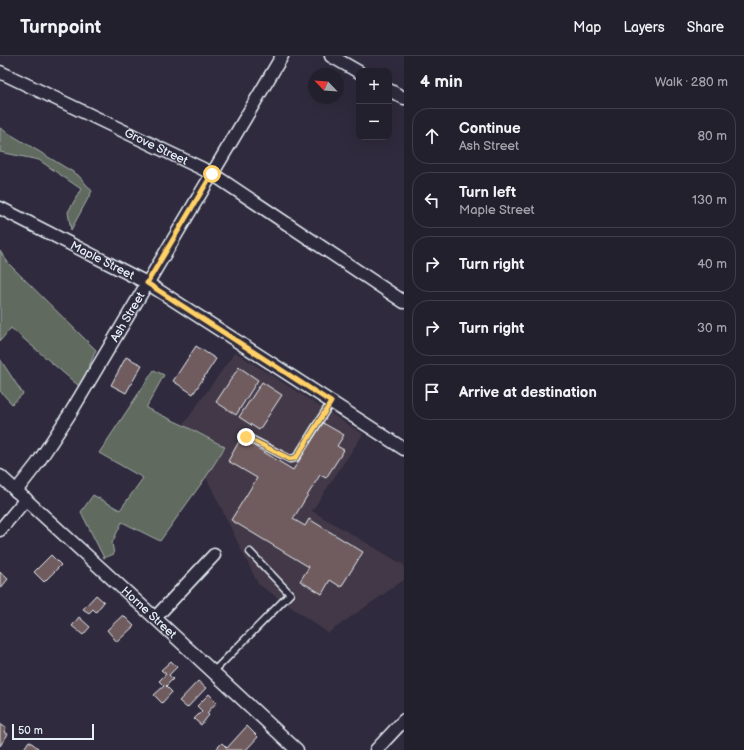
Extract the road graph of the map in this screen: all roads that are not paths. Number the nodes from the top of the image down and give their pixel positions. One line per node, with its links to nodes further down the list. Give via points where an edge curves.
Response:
1 (282, 56): 7 (street, Ash Street)
2 (331, 56): 3 (street)
3 (356, 70)
4 (0, 72): 7 (street, Grove Street)
5 (392, 92): 6 (street)
6 (404, 98)
7 (212, 174): 9 (street, Ash Street); 10 (street, Grove Street)
8 (0, 208): 9 (street, Maple Street)
9 (147, 283): 11 (street, Maple Street); 15 (street, Ash Street, via 71,412 37,464)
10 (404, 302)
11 (331, 402): 12 (lane, via 295,458 290,459); 13 (street, Maple Street)
12 (246, 437)
13 (404, 449)
14 (0, 476): 15 (street, Horne Street)
15 (16, 490): 16 (street, Horne Street)
16 (26, 499): 17 (street); 20 (street, Horne Street)
17 (0, 530)
18 (250, 552): 21 (lane, via 290,594)
19 (214, 555): 20 (street)
20 (155, 618): 21 (street, Horne Street)
21 (213, 672): 23 (street, Horne Street)
22 (404, 720): 24 (street)
23 (297, 750)
24 (376, 750)

